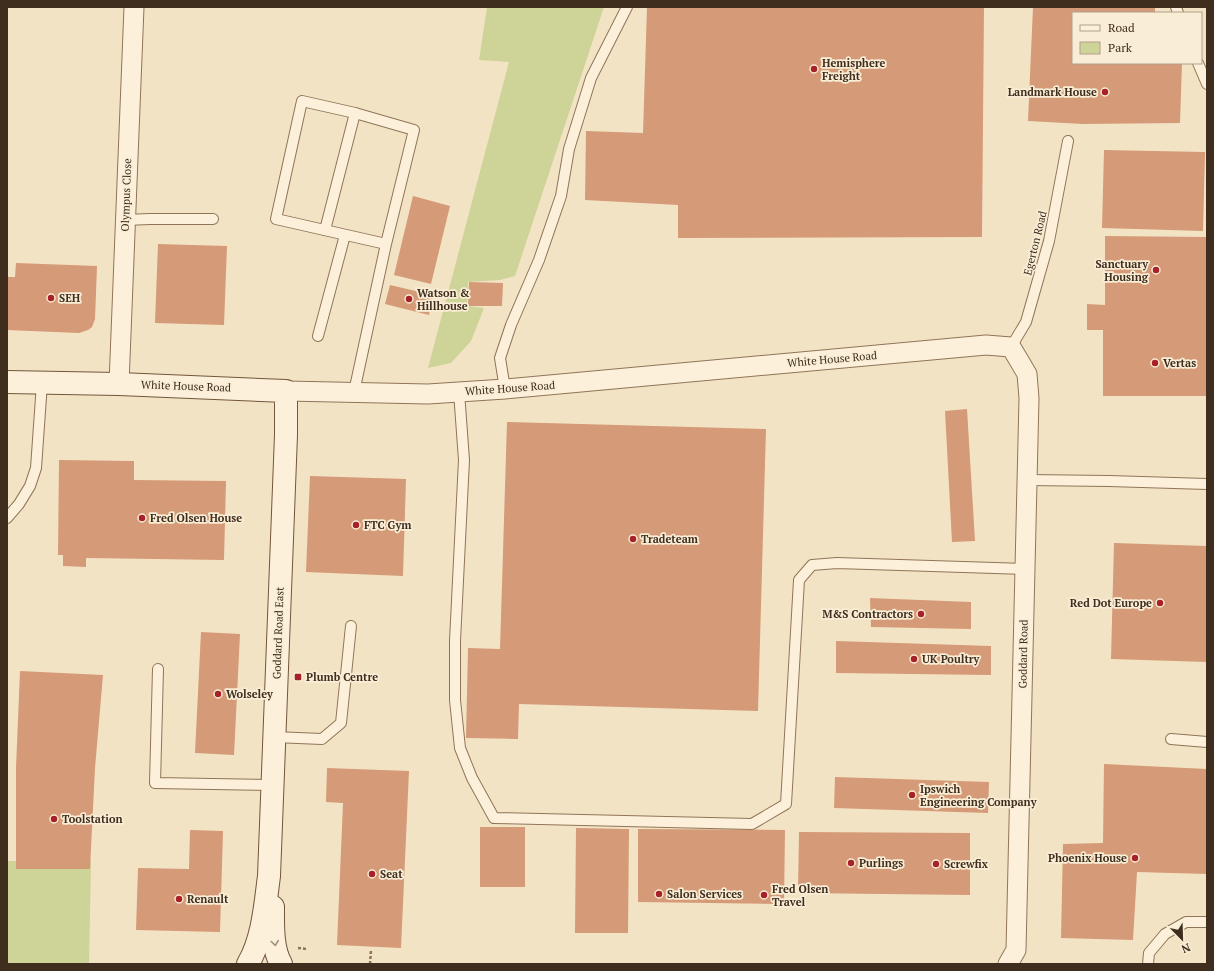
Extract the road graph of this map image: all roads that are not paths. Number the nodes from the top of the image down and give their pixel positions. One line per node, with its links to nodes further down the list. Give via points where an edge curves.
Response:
1 (134, 7): 8 (street, Olympus Close)
2 (627, 7): 17 (lane, via 591,78 569,149 561,196 500,358)
3 (1198, 64): 4 (lane)
4 (1207, 84)
5 (355, 114): 9 (lane); 9 (lane, via 302,101 276,219); 11 (lane, via 414,130)
6 (1068, 141): 13 (lane, Egerton Road, via 1050,241 1026,322)
7 (212, 219): 8 (lane)
8 (126, 220): 16 (street, Olympus Close)
9 (325, 230): 10 (lane)
10 (345, 235): 11 (lane); 12 (lane)
11 (386, 244): 19 (lane)
12 (318, 336)
13 (1011, 347): 17 (street, White House Road, via 986,345); 21 (street, Goddard Road, via 1027,380)
14 (7, 382): 15 (street, White House Road)
15 (42, 383): 16 (street, White House Road); 23 (lane, via 36,468 30,486)
16 (119, 384): 18 (street, White House Road)
17 (505, 389): 20 (street, White House Road)
18 (286, 391): 19 (street, White House Road); 27 (street, Goddard Road East)
19 (354, 392): 20 (street, White House Road)
20 (459, 392): 24 (lane, via 464,460 455,641 455,700 460,748 472,778 494,818 752,824 786,804 799,580 812,566 837,563)
21 (1027, 480): 22 (lane); 24 (street, Goddard Road)
22 (1207, 484)
23 (7, 518)
24 (1025, 569): 35 (street, Goddard Road, via 1016,950)
25 (351, 626): 27 (lane, via 341,723 322,739)
26 (158, 669): 30 (lane, via 155,783)
27 (274, 737): 30 (street, Goddard Road East)
28 (1171, 739): 29 (lane)
29 (1207, 742)
30 (272, 785): 31 (street, Goddard Road East)
31 (269, 876): 33 (street, Goddard Road East, via 264,914 256,947); 34 (street, Goddard Road East, one-way to 34, via 273,902 273,929)
32 (1207, 922): 36 (lane, via 1186,922 1164,934 1149,952)
33 (248, 964)
34 (281, 964)
35 (1008, 964)
36 (1148, 964)

